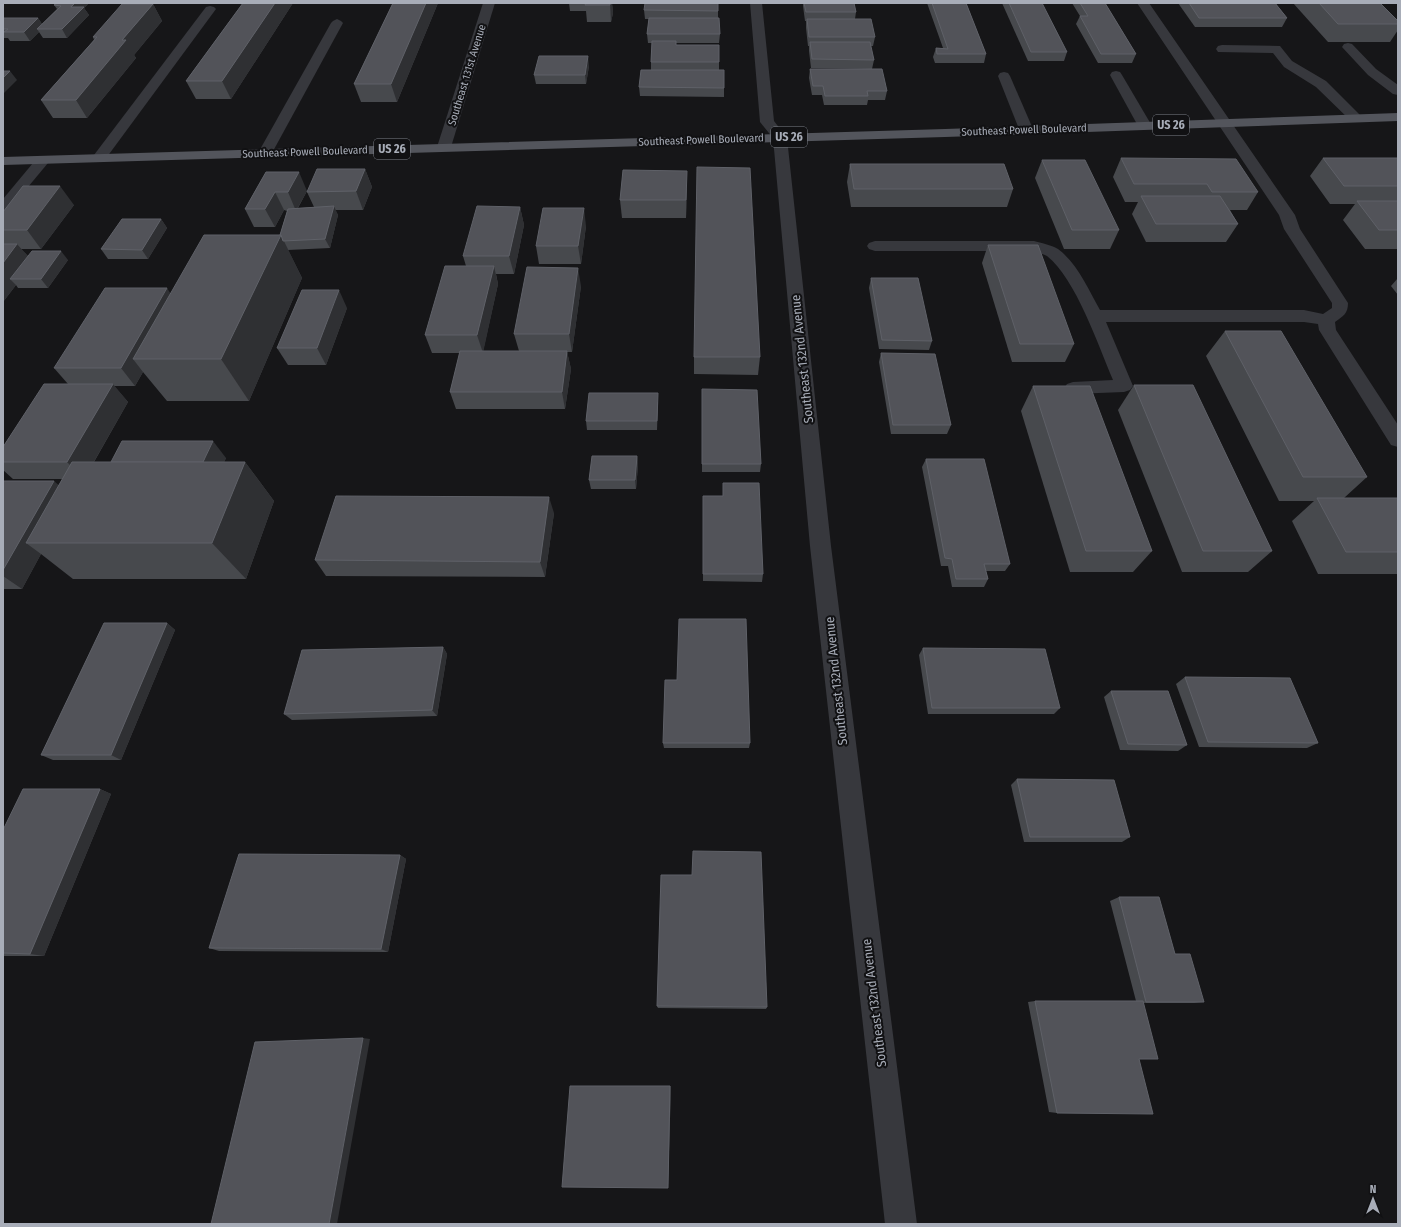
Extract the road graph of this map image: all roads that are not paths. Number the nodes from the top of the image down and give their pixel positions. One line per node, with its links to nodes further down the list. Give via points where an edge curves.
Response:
1 (489, 3): 17 (street, Southeast 131st Avenue)
2 (756, 3): 16 (street, via 767,122)
3 (1143, 3): 13 (street)
4 (210, 9): 19 (street)
5 (337, 23): 18 (street)
6 (1348, 47): 10 (street, via 1372,72)
7 (1222, 50): 12 (street, via 1276,50 1288,64 1321,84)
8 (1116, 75): 14 (street)
9 (1004, 76): 15 (street)
10 (1398, 91)
11 (1398, 117): 12 (main road, Southeast Powell Boulevard / US 26)
12 (1357, 119): 13 (main road, Southeast Powell Boulevard / US 26)
13 (1225, 124): 14 (main road, Southeast Powell Boulevard / US 26); 25 (street, via 1287,215 1292,230 1340,303 1340,310)
14 (1145, 126): 15 (main road, Southeast Powell Boulevard / US 26)
15 (1026, 129): 16 (main road, Southeast Powell Boulevard / US 26)
16 (780, 138): 17 (main road, Southeast Powell Boulevard / US 26); 28 (street, Southeast 132nd Avenue, via 804,387 846,768)
17 (444, 147): 18 (main road, Southeast Powell Boulevard / US 26)
18 (265, 153): 19 (main road, Southeast Powell Boulevard / US 26)
19 (99, 158): 20 (main road, Southeast Powell Boulevard / US 26)
20 (43, 160): 21 (main road, Southeast Powell Boulevard / US 26); 22 (street)
21 (3, 161)
22 (3, 208)
23 (875, 246): 24 (street, via 1034,246 1044,249 1067,267)
24 (1095, 316): 25 (street, via 1304,316); 26 (street, via 1124,386)
25 (1326, 320): 27 (street, via 1328,330)
26 (1072, 388)
27 (1398, 440)
28 (901, 1224)

